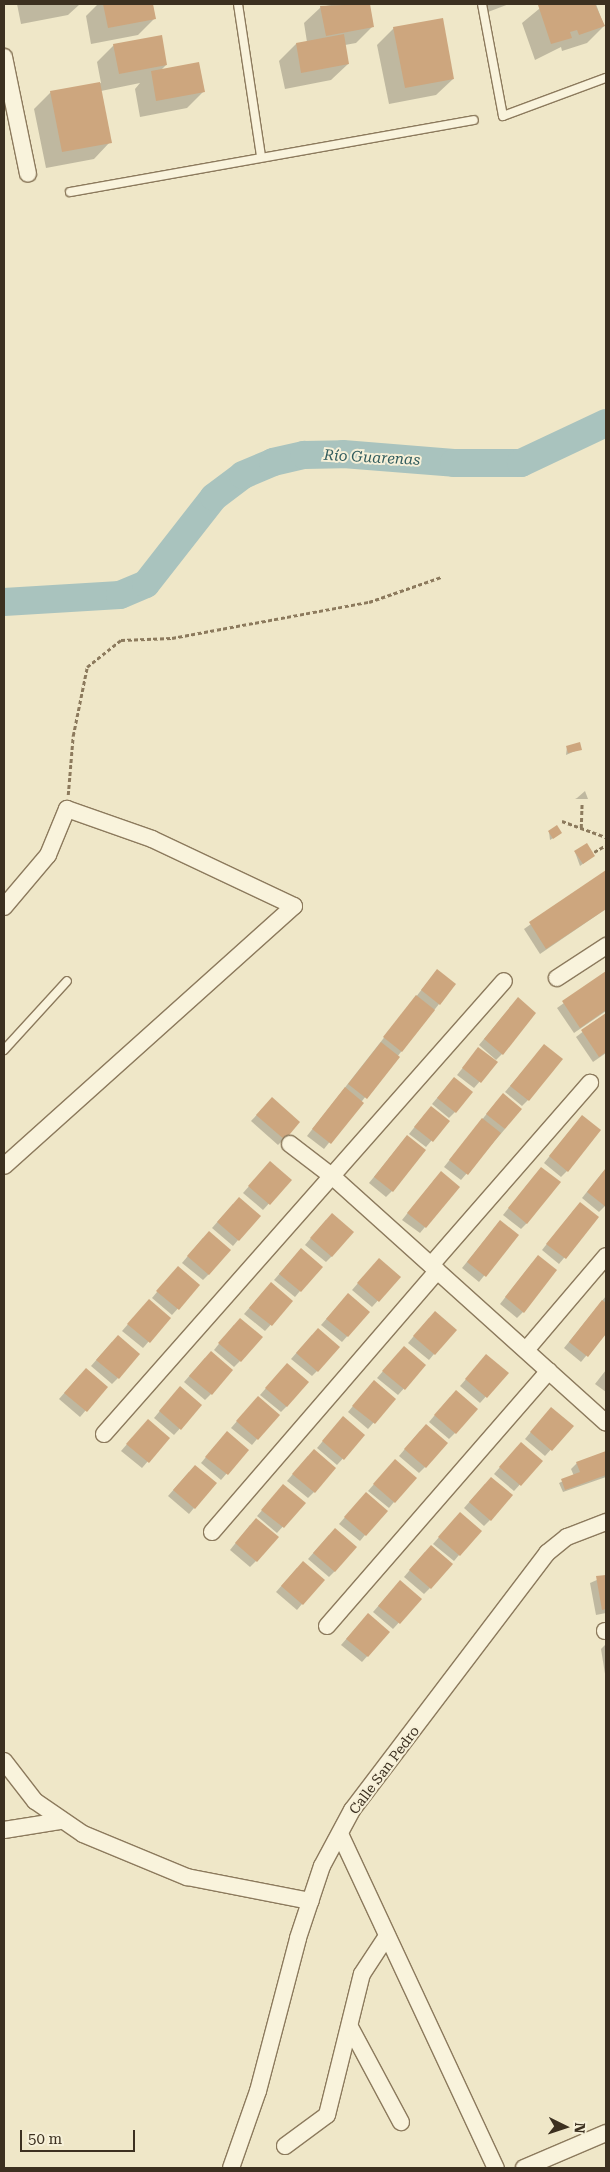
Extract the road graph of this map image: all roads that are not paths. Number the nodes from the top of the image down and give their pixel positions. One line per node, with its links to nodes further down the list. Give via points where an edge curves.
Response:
1 (238, 4): 6 (lane)
2 (482, 4): 4 (lane, via 503,116)
3 (4, 57): 7 (street)
4 (606, 78)
5 (474, 120): 6 (lane)
6 (261, 156): 8 (lane)
7 (28, 174)
8 (70, 192)
9 (4, 907): 17 (street, via 48,855 67,809 152,839 294,906)
10 (606, 946): 11 (street)
11 (557, 978)
12 (67, 981): 14 (lane)
13 (504, 981): 18 (street)
14 (4, 1050)
15 (590, 1083): 20 (street)
16 (290, 1144): 18 (street)
17 (4, 1166)
18 (333, 1178): 20 (street); 24 (street)
19 (606, 1256): 21 (street)
20 (434, 1268): 21 (street); 26 (street)
21 (526, 1350): 22 (street)
22 (549, 1371): 23 (street); 27 (street)
23 (606, 1423)
24 (104, 1434)
25 (606, 1522): 31 (street, Calle San Pedro, via 567,1537 547,1553 352,1810)
26 (212, 1532)
27 (326, 1626)
28 (4, 1761): 29 (street, via 35,1801)
29 (61, 1821): 30 (street); 32 (street, via 187,1877)
30 (4, 1830)
31 (340, 1834): 32 (street, Calle San Pedro); 33 (street)
32 (311, 1901): 38 (street, Calle San Pedro, via 258,2091)
33 (385, 1939): 34 (street, via 367,1961); 39 (street)
34 (350, 2027): 35 (street); 37 (street, via 327,2115)
35 (401, 2122)
36 (606, 2133): 40 (street)
37 (285, 2146)
38 (231, 2168)
39 (496, 2168)
40 (524, 2168)

